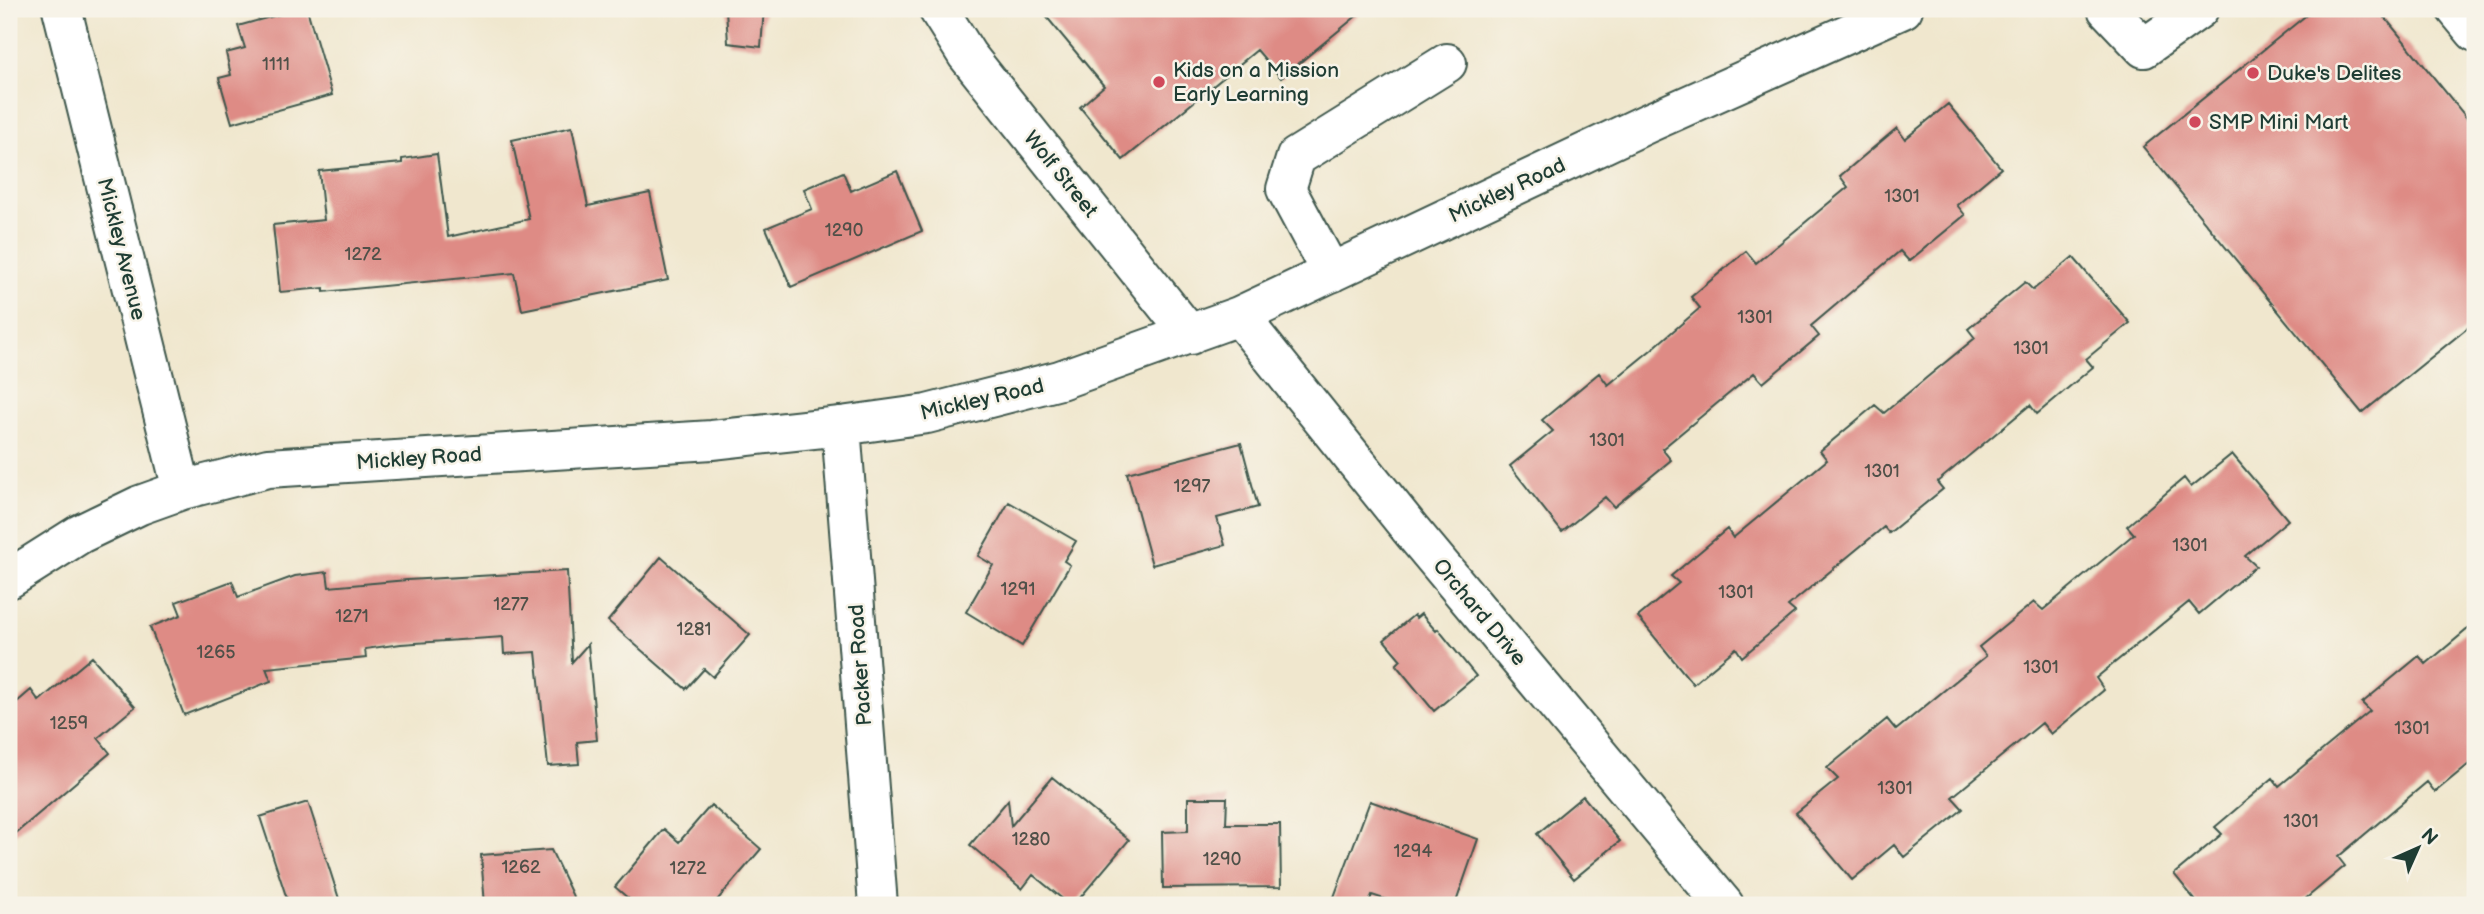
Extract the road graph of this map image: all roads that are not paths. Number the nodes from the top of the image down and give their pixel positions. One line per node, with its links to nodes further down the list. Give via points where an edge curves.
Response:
1 (62, 9): 13 (street, Mickley Avenue)
2 (938, 9): 11 (street, Wolf Street, via 967,55)
3 (1903, 9): 9 (street, Mickley Road)
4 (2107, 9): 5 (street, via 2144,48)
5 (2199, 9)
6 (2456, 9): 7 (street)
7 (2475, 32)
8 (1447, 63): 9 (street, via 1296,157 1286,189)
9 (1331, 273): 10 (street, Mickley Road)
10 (1239, 316): 11 (street, Mickley Road); 16 (street, Orchard Drive, via 1410,530)
11 (1190, 335): 12 (street, Mickley Road, via 1060,380 927,414)
12 (841, 426): 13 (street, Mickley Road, via 712,440 268,468); 15 (street, Packer Road)
13 (182, 490): 14 (street, Mickley Road, via 80,534)
14 (9, 579)
15 (878, 905)
16 (1724, 905)

